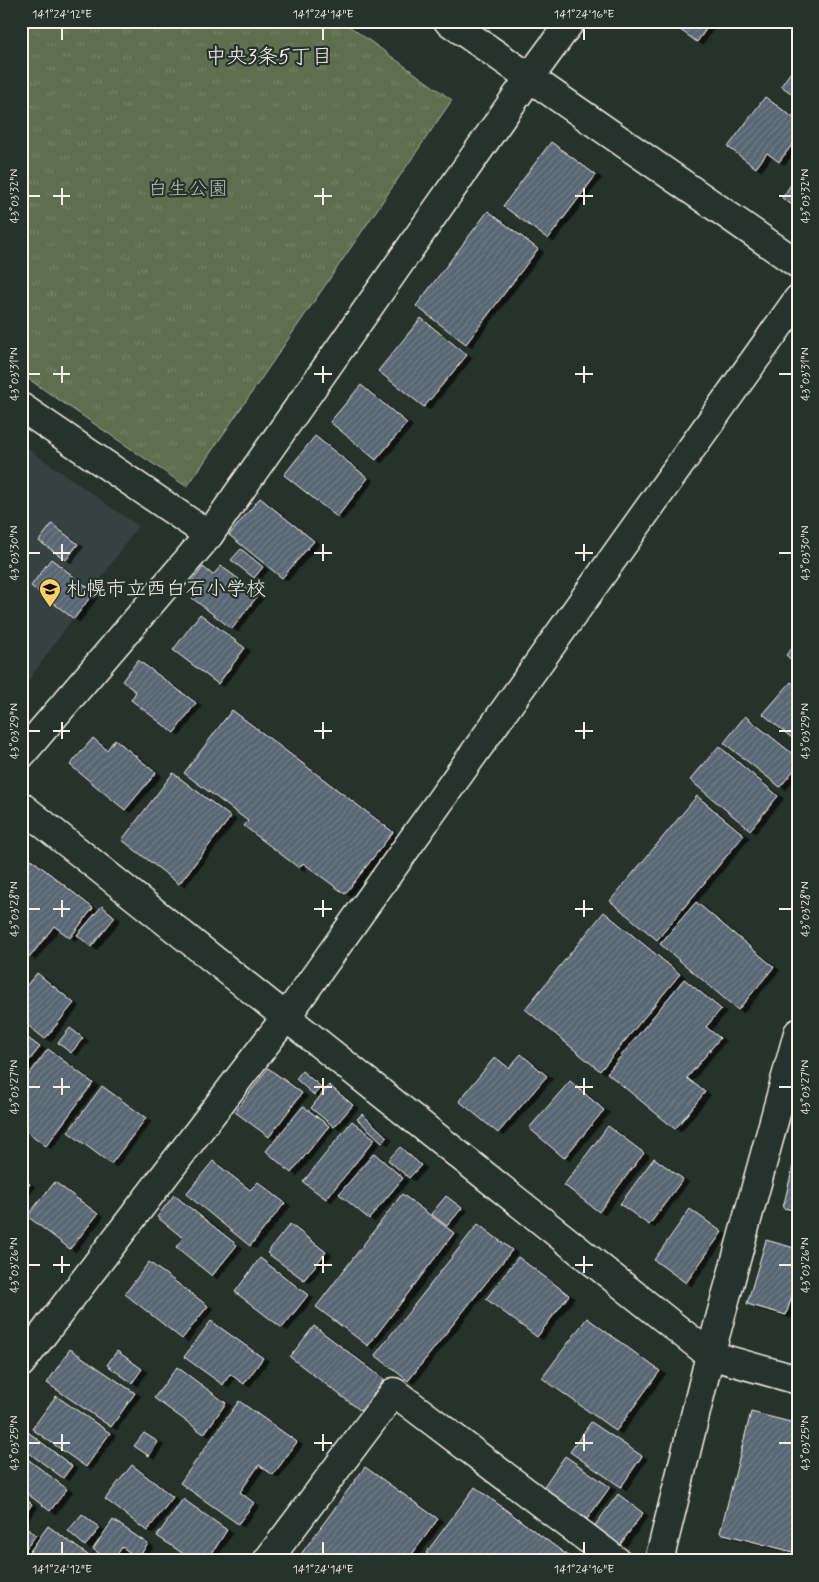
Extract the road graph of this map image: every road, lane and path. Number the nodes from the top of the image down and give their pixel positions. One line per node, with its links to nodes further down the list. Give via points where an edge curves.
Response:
1 (448, 21): 3 (street)
2 (571, 21): 3 (street)
3 (530, 77): 4 (street); 7 (street)
4 (798, 264)
5 (798, 299): 10 (street)
6 (21, 407): 7 (street)
7 (209, 535): 8 (street)
8 (21, 756)
9 (21, 806): 10 (street)
10 (286, 1017): 12 (street); 13 (street)
11 (798, 1033): 12 (street)
12 (710, 1355): 14 (street); 17 (street)
13 (21, 1363)
14 (798, 1380)
15 (267, 1561): 16 (street, via 394,1392)
16 (617, 1561)
17 (658, 1561)

